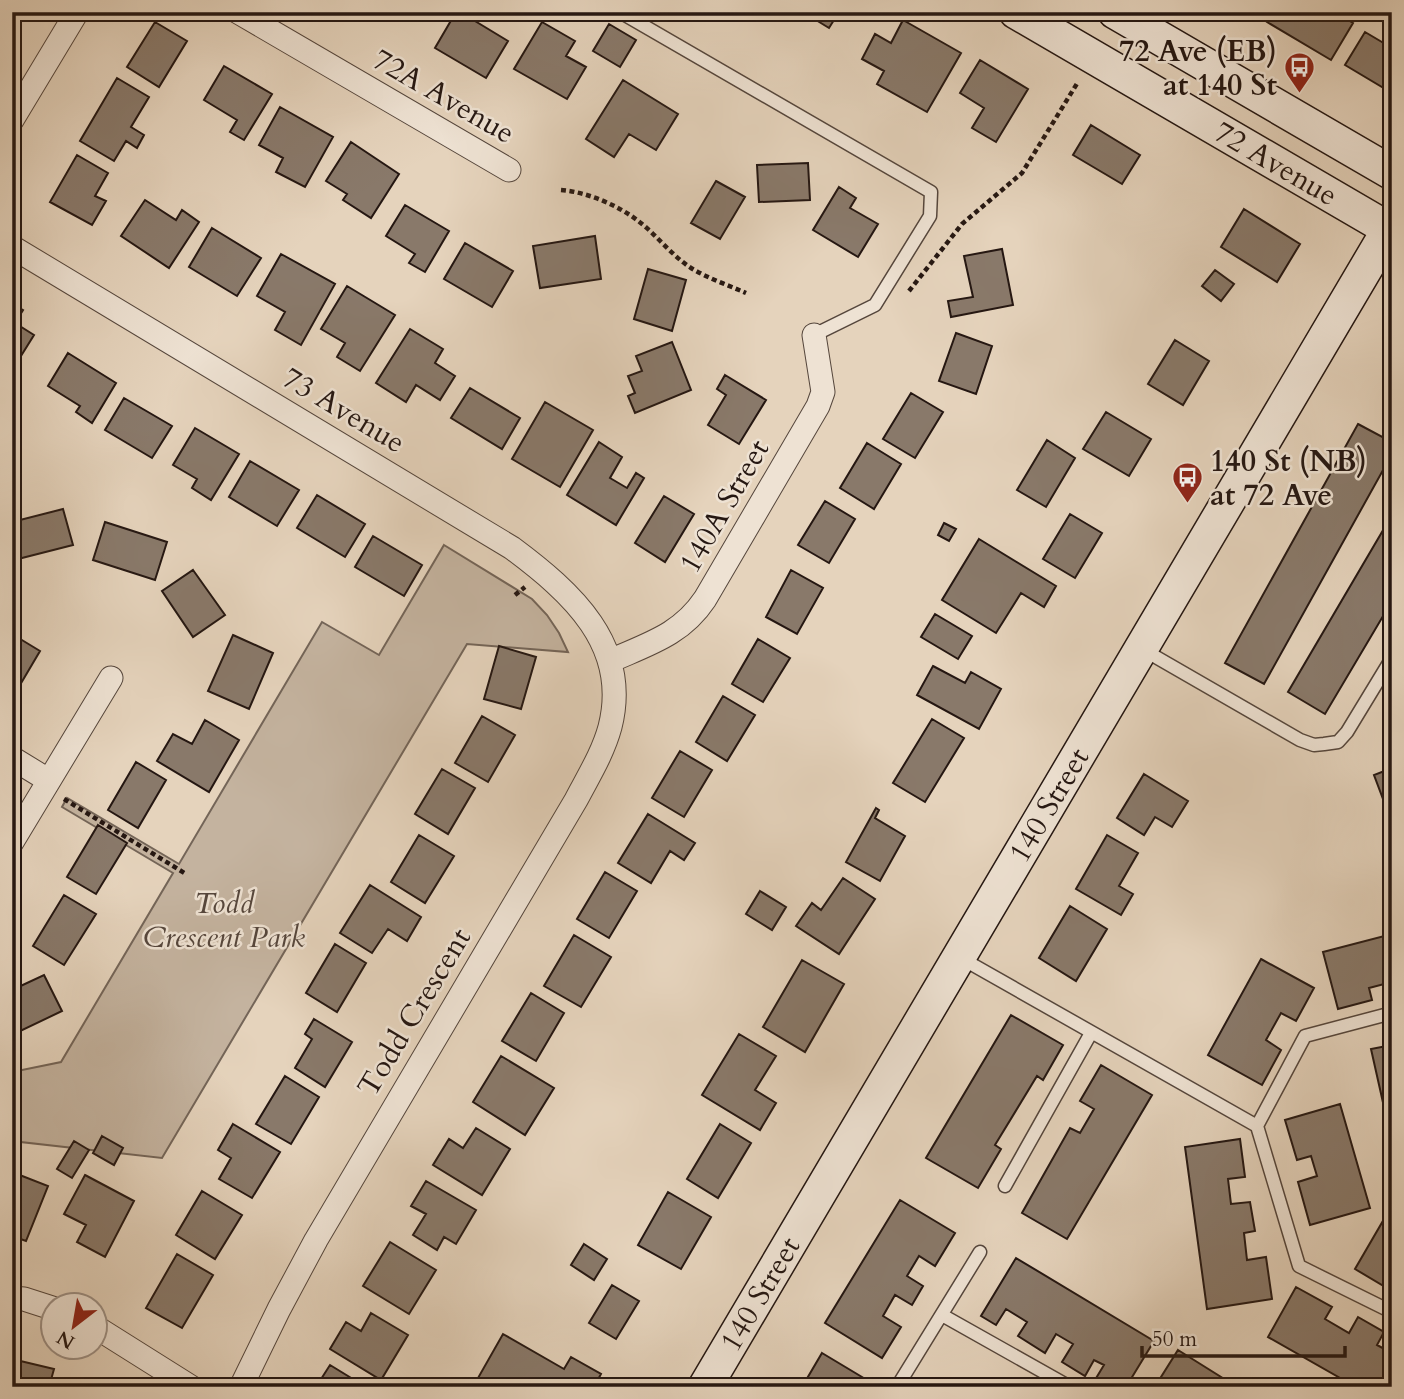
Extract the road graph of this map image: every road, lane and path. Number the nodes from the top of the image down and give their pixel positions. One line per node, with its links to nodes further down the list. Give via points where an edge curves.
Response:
1 (77, 12): 7 (street)
2 (238, 12): 8 (street, 72A Avenue)
3 (620, 12): 15 (lane, via 931,192 930,216 874,305)
4 (1016, 12): 11 (main road, 72 Avenue)
5 (1115, 12): 9 (main road, 72 Avenue)
6 (1082, 75): 14 (path, via 1023,173 962,224)
7 (12, 120)
8 (509, 170)
9 (1392, 173)
10 (561, 190): 13 (path, via 617,208 692,269)
11 (1391, 228): 16 (main road, 140 Street)
12 (12, 247): 18 (street, 73 Avenue, via 512,548 576,604 606,647)
13 (746, 293)
14 (904, 298)
15 (814, 335): 18 (street, 140A Street, via 823,393 818,407 705,599 688,621 666,637)
16 (1141, 648): 17 (lane, via 1314,745 1338,742 1347,732); 24 (main road, 140 Street)
17 (1392, 658)
18 (610, 662): 36 (street, Todd Crescent, via 614,709 594,765 316,1240)
19 (111, 678): 21 (street)
20 (12, 758): 21 (street)
21 (52, 787): 22 (street); 23 (path)
22 (12, 842)
23 (186, 874)
24 (959, 957): 26 (lane); 37 (main road, 140 Street)
25 (1392, 1013): 27 (lane, via 1305,1037)
26 (1091, 1033): 27 (lane); 28 (lane)
27 (1257, 1126): 32 (lane, via 1299,1266)
28 (1005, 1186)
29 (980, 1252): 33 (lane)
30 (12, 1297): 31 (street)
31 (38, 1304)
32 (1392, 1312)
33 (942, 1315): 38 (lane); 39 (lane)
34 (108, 1335): 35 (street)
35 (191, 1387)
36 (242, 1387)
37 (705, 1387)
38 (897, 1387)
39 (1070, 1387)

